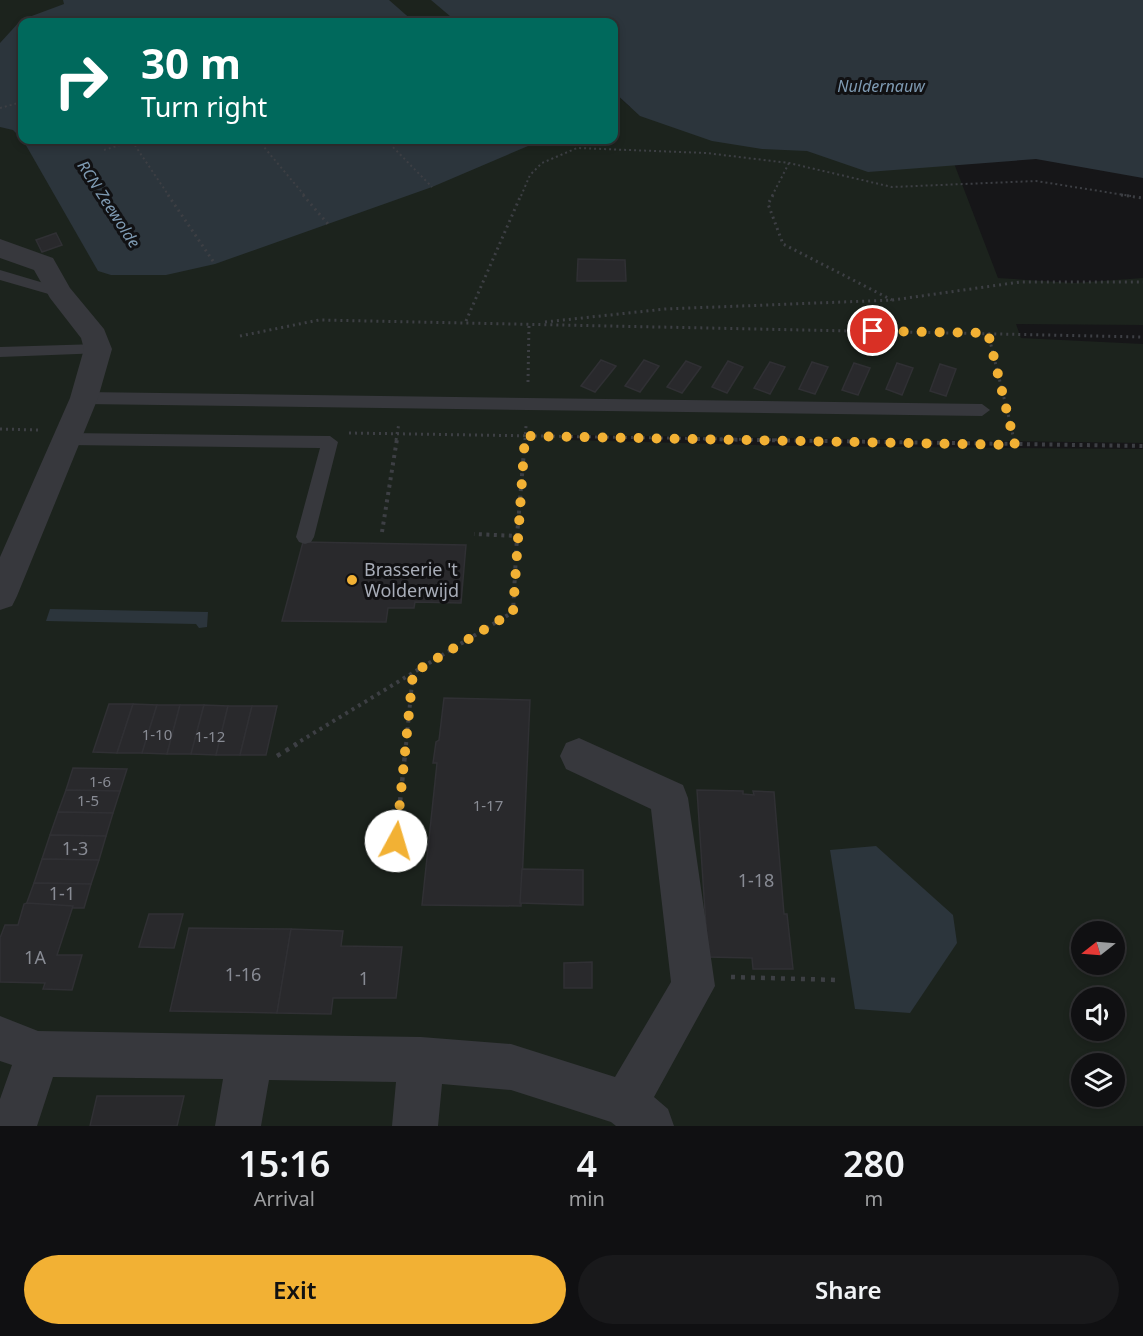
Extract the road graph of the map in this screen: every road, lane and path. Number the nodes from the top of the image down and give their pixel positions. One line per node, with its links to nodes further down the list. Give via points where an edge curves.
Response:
1 (18, 103): 2 (path)
2 (0, 108)
3 (122, 144): 7 (path)
4 (137, 144): 13 (path)
5 (261, 144): 11 (path)
6 (390, 144): 9 (path)
7 (104, 150)
8 (789, 163): 10 (path, via 892,188 1036,181); 17 (path, via 768,204 783,243); 18 (path, via 620,147 577,148 558,154 530,175)
9 (432, 187)
10 (1143, 198)
11 (328, 224)
12 (0, 247): 16 (street, via 44,264)
13 (215, 264)
14 (0, 275): 16 (lane)
15 (1143, 282): 17 (path, via 1020,282)
16 (59, 292): 23 (street, via 94,336)
17 (893, 300): 19 (path, via 665,309)
18 (466, 321): 19 (path); 21 (path, via 319,320)
19 (529, 324): 20 (path)
20 (988, 333): 22 (path); 29 (path)
21 (240, 336)
22 (1143, 337)
23 (98, 349): 24 (lane); 25 (street)
24 (0, 352)
25 (84, 398): 26 (lane); 28 (street)
26 (982, 410)
27 (399, 427): 31 (path)
28 (68, 439): 34 (lane, via 330,442); 35 (street)
29 (1015, 445): 30 (path); 33 (path, via 525,436)
30 (1143, 446)
31 (382, 532)
32 (474, 534): 33 (path)
33 (516, 536): 36 (path, via 513,612)
34 (305, 537)
35 (0, 596)
36 (413, 673): 37 (path); 39 (path)
37 (277, 756)
38 (579, 756): 45 (street, via 669,798 693,986)
39 (396, 841)
40 (838, 980): 41 (path, via 730,977)
41 (724, 985)
42 (19, 1046): 43 (street); 46 (street)
43 (250, 1057): 44 (street); 47 (street)
44 (422, 1060): 45 (street, via 511,1067); 48 (street)
45 (638, 1115)
46 (14, 1126)
47 (238, 1126)
48 (415, 1126)

